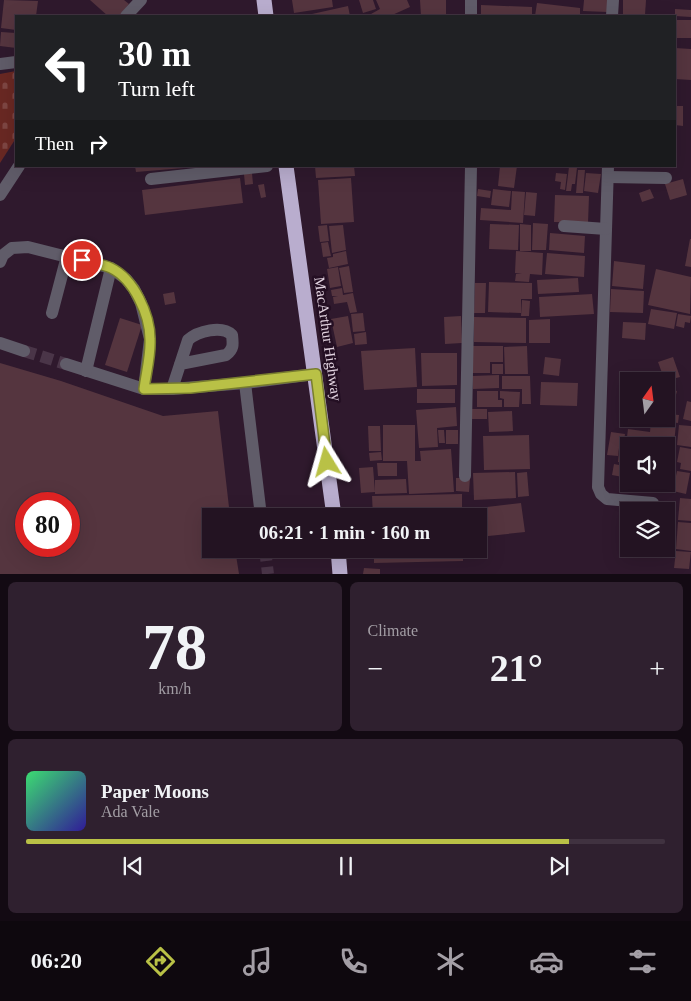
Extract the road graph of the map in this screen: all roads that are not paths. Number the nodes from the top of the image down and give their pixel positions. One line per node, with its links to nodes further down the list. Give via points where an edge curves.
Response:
1 (141, 0): 5 (street)
2 (264, 0): 6 (highway)
3 (471, 0): 7 (street)
4 (613, 0): 8 (street)
5 (127, 15)
6 (266, 15)
7 (471, 15)
8 (612, 15)
9 (18, 167): 16 (street)
10 (258, 167): 15 (street)
11 (286, 167): 28 (highway, MacArthur Highway)
12 (471, 167): 32 (street)
13 (608, 171): 14 (street); 18 (street)
14 (666, 178)
15 (151, 179)
16 (0, 195)
17 (564, 226): 18 (street)
18 (606, 229): 33 (street, via 598,487 607,499)
19 (67, 256): 20 (street, via 28,247 12,248); 21 (street); 22 (street)
20 (0, 262)
21 (111, 268): 27 (street); 30 (street, via 126,279 142,303 150,339)
22 (52, 313)
23 (0, 343): 24 (street)
24 (24, 351)
25 (66, 364): 27 (street)
26 (180, 364): 31 (street)
27 (86, 371): 30 (street)
28 (316, 374): 29 (street); 35 (highway, MacArthur Highway)
29 (245, 383): 31 (street); 34 (street)
30 (144, 389): 31 (street)
31 (172, 389)
32 (465, 476)
33 (642, 502)
34 (260, 508)
35 (333, 508)
36 (339, 558): 37 (highway)
37 (340, 574)

